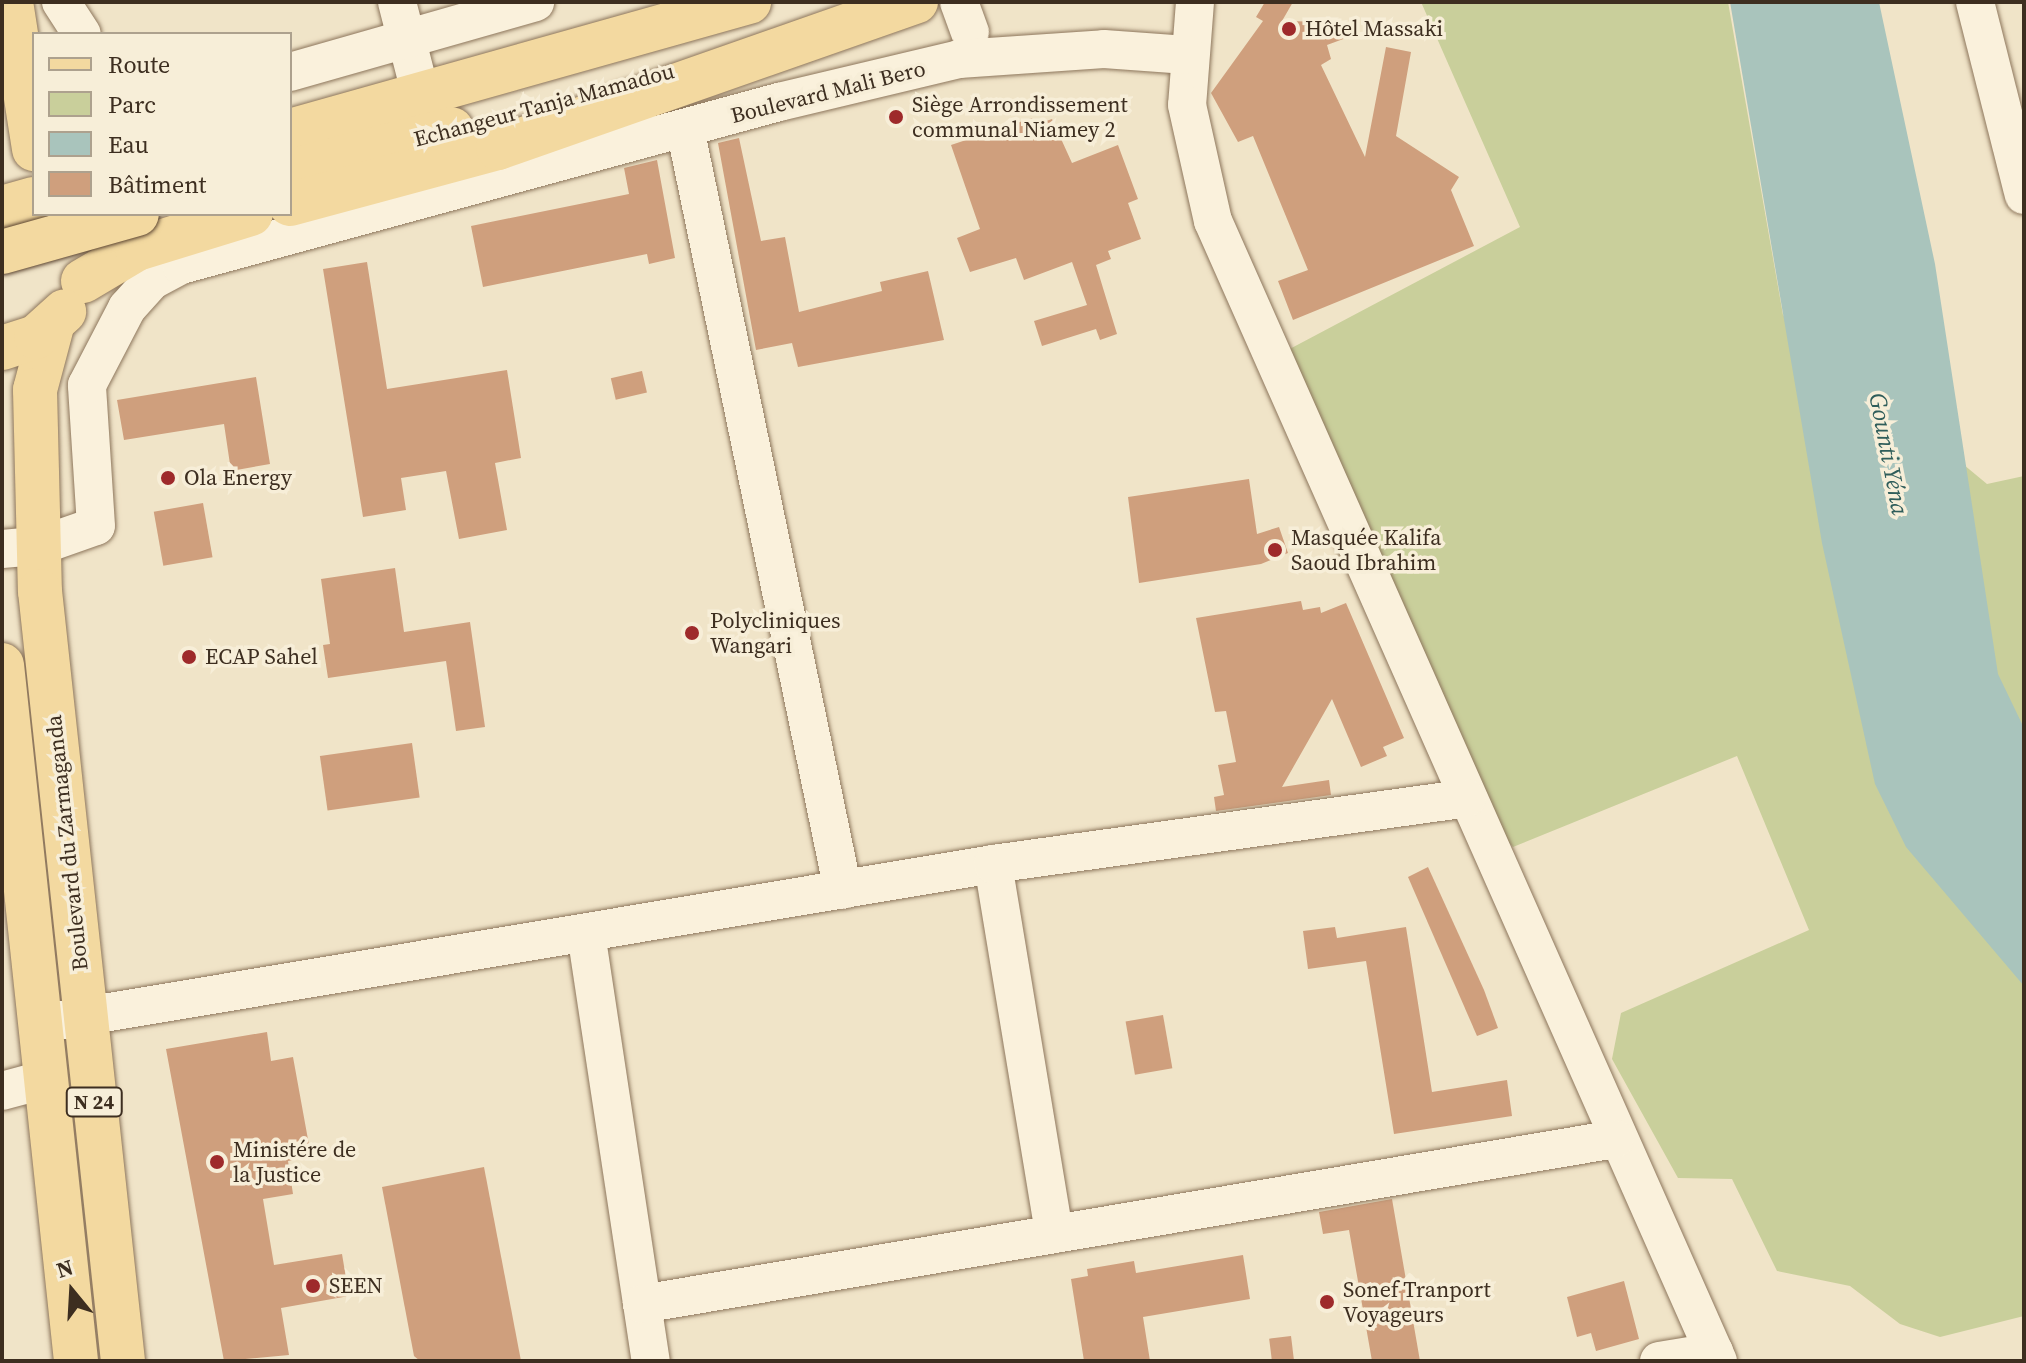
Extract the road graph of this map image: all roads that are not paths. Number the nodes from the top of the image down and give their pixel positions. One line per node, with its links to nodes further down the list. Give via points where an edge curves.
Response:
1 (12, 2): 11 (main road); 20 (main road)
2 (61, 2): 10 (street)
3 (397, 2): 15 (street)
4 (535, 2): 15 (street)
5 (714, 2): 15 (main road)
6 (749, 2): 14 (main road, Echangeur Tanja Mamadou)
7 (916, 2): 12 (main road, Boulevard Mali Bero)
8 (1195, 2): 13 (street)
9 (1975, 2): 25 (street)
10 (81, 32)
11 (32, 36)
12 (799, 43): 14 (main road, Echangeur Tanja Mamadou); 23 (main road, Boulevard Mali Bero)
13 (1187, 55): 18 (street, Boulevard Mali Bero, via 1104,49 975,56); 38 (street, via 1193,152 1213,221)
14 (637, 59): 19 (main road, Echangeur Tanja Mamadou); 24 (main road, Echangeur Tanja Mamadou)
15 (412, 60): 16 (street); 17 (main road)
16 (292, 72)
17 (292, 112)
18 (685, 128): 23 (street, Boulevard Mali Bero); 41 (street)
19 (292, 131)
20 (32, 136)
21 (2, 151): 22 (main road)
22 (32, 160)
23 (501, 162): 27 (main road, Boulevard Mali Bero); 36 (street, via 222,251 151,281 109,333 87,385 96,526)
24 (292, 170)
25 (2024, 195)
26 (32, 200): 28 (main road)
27 (292, 204)
28 (2, 208)
29 (81, 216): 33 (main road, via 88,246)
30 (130, 216): 32 (main road, bridge)
31 (244, 216): 33 (main road, via 137,249)
32 (2, 252)
33 (83, 281): 34 (main road)
34 (52, 326): 35 (main road); 36 (main road, Boulevard du Zarmaganda / N 24, via 35,390)
35 (2, 348)
36 (20, 548): 43 (main road, Boulevard du Zarmaganda / N 24)
37 (2, 665): 39 (main road, N 24)
38 (1466, 798): 40 (street); 46 (street)
39 (10, 837): 44 (main road, N 24)
40 (993, 864): 41 (street); 47 (street)
41 (843, 890): 42 (street)
42 (586, 933): 43 (street); 48 (street)
43 (84, 1016): 44 (street); 50 (main road, Boulevard du Zarmaganda / N 24)
44 (38, 1024): 45 (main road, N 24)
45 (22, 1086): 51 (main road, N 24)
46 (1615, 1139): 47 (street); 49 (street)
47 (1054, 1234): 48 (street)
48 (642, 1304): 52 (street)
49 (1716, 1356): 53 (street)
50 (122, 1357): 51 (main road)
51 (76, 1360)
52 (651, 1361)
53 (1659, 1361)

